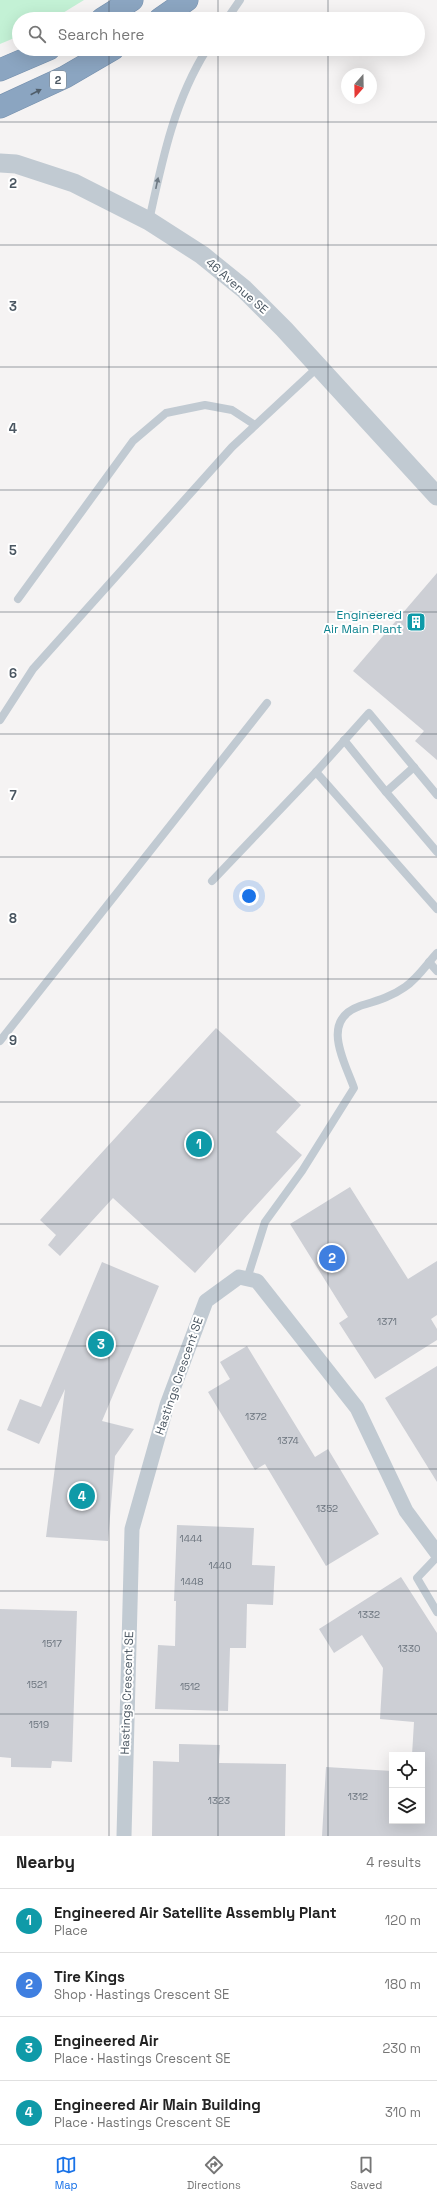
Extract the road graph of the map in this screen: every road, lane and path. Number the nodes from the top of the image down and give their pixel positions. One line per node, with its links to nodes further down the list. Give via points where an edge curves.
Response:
1 (132, 0): 4 (highway)
2 (187, 0): 5 (highway)
3 (240, 0): 6 (lane)
4 (113, 12)
5 (170, 12)
6 (232, 12)
7 (33, 56): 10 (highway)
8 (101, 56): 11 (highway, 2, one-way to 8, via 65,77)
9 (203, 56): 13 (lane, one-way to 9, via 163,153 178,108)
10 (0, 70)
11 (0, 107)
12 (0, 163): 13 (street, 46 Avenue SE, via 16,164 74,183)
13 (149, 221): 14 (street, 46 Avenue SE, via 202,255 244,289)
14 (318, 367): 15 (lane); 16 (street, 46 Avenue SE)
15 (256, 425): 17 (lane, via 232,410 205,405 166,413 133,441); 19 (lane, via 227,453 33,669)
16 (437, 496)
17 (18, 599)
18 (267, 703): 31 (lane)
19 (0, 720)
20 (344, 740): 21 (lane, via 369,713); 22 (lane); 23 (lane)
21 (414, 767): 23 (lane); 24 (lane)
22 (316, 772): 26 (lane); 27 (lane)
23 (386, 792): 25 (lane)
24 (437, 796)
25 (437, 852)
26 (212, 881)
27 (437, 909)
28 (437, 953): 29 (lane)
29 (429, 962): 30 (lane); 32 (lane, via 406,986 385,999 344,1014 341,1019 337,1042 354,1088 302,1171 265,1222)
30 (437, 971)
31 (0, 1040)
32 (247, 1279): 33 (street, via 257,1281 357,1408 406,1511); 36 (street, Hastings Crescent SE, via 239,1277 206,1301 167,1405 132,1529)
33 (437, 1553)
34 (437, 1557): 35 (lane, via 417,1578)
35 (437, 1612)
36 (124, 1836)

